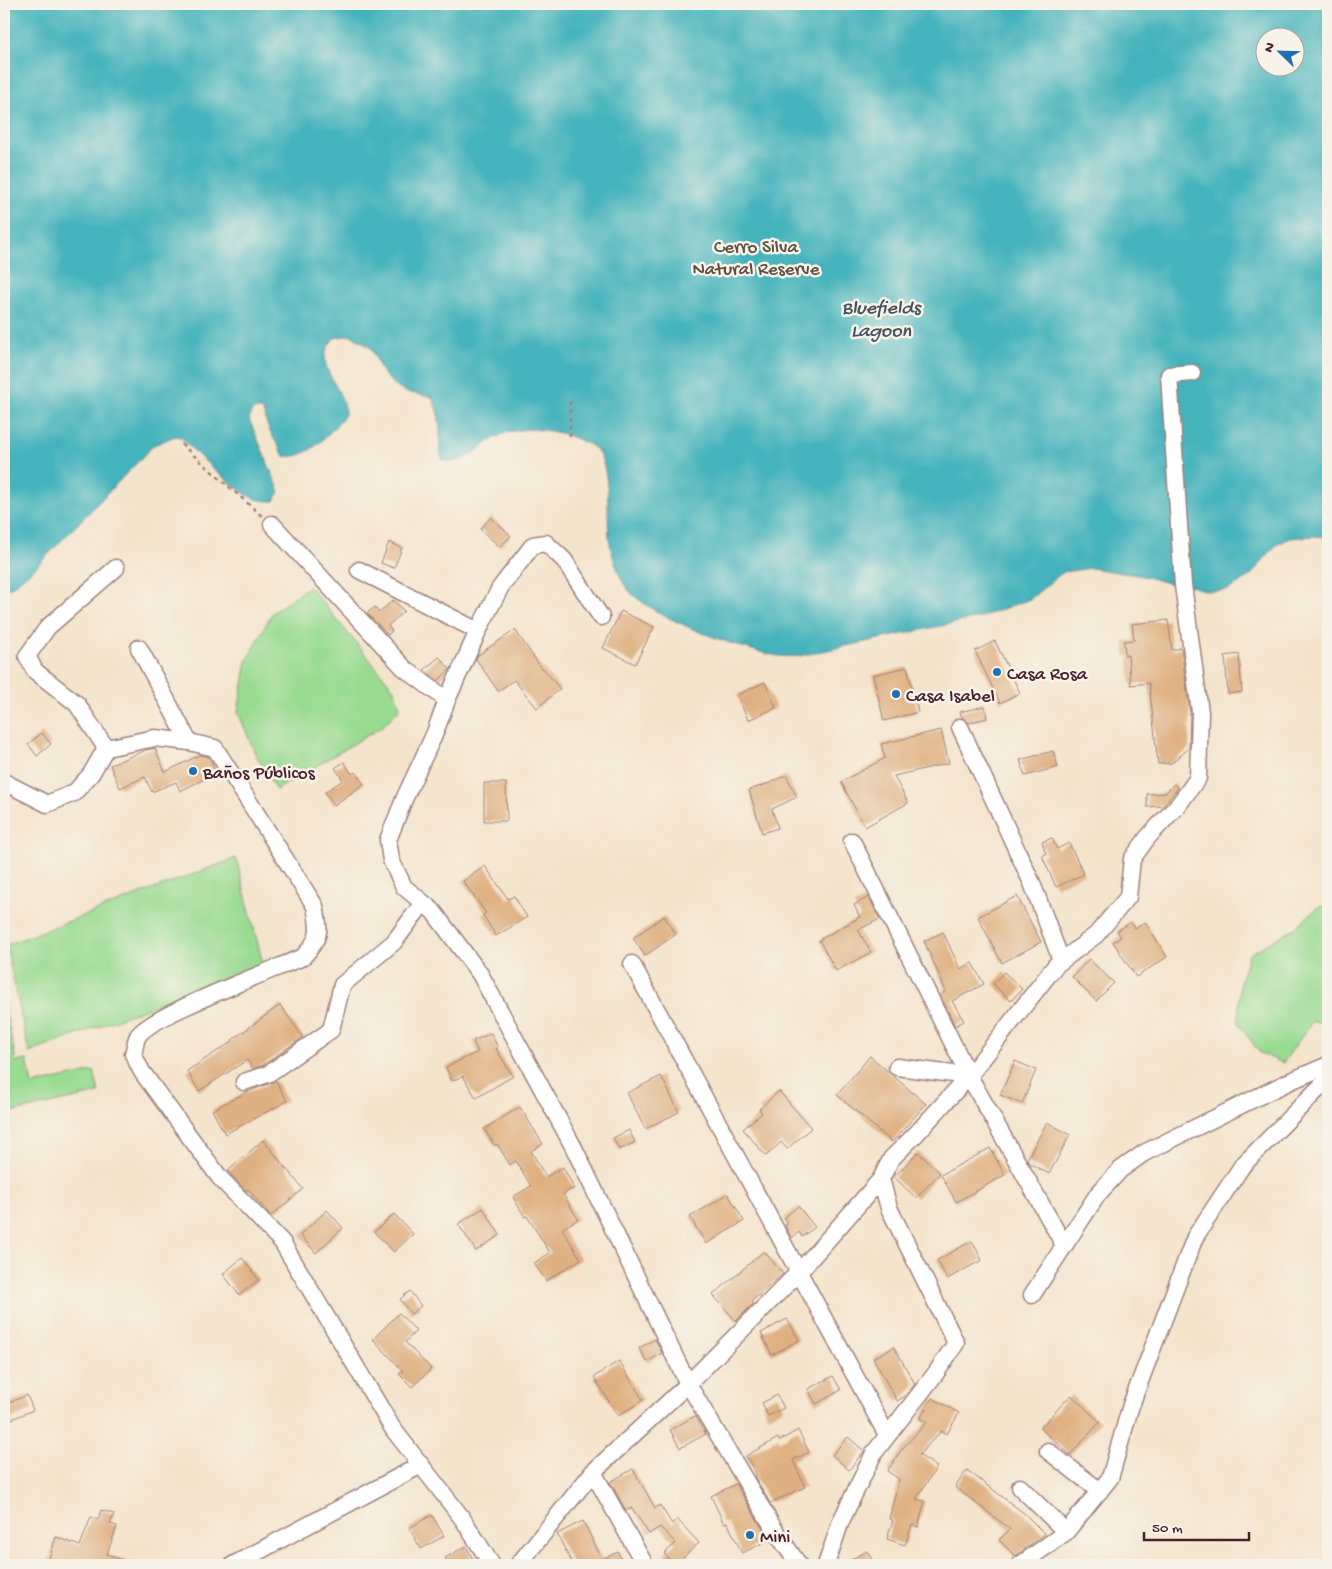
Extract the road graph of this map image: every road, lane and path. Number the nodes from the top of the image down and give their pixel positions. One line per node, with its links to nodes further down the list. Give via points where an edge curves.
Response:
1 (1192, 373): 18 (street, via 1169,375 1183,586 1200,712 1198,778 1132,859 1128,897 1096,935)
2 (570, 398): 3 (path)
3 (570, 437)
4 (181, 444): 5 (path)
5 (272, 524): 11 (street, via 404,668)
6 (116, 568): 14 (street, via 48,628 27,656 35,671 77,704)
7 (359, 570): 9 (street)
8 (601, 617): 9 (street, via 564,560 546,543 532,545 500,588)
9 (478, 631): 11 (street)
10 (138, 648): 13 (street)
11 (447, 700): 17 (street, via 388,840 391,860 404,887)
12 (960, 726): 18 (street, via 1032,883)
13 (189, 742): 14 (street, via 155,738); 32 (street, via 215,748 315,906 319,926 316,943 303,957 150,1024 138,1035 133,1054 142,1072 220,1178 282,1242 393,1429)
14 (106, 748): 15 (street, via 91,774 74,793 47,804)
15 (4, 782)
16 (852, 842): 22 (street)
17 (423, 903): 24 (street, via 394,942 342,985 330,1030 268,1074); 29 (street, via 433,911 480,974 573,1146)
18 (1061, 960): 22 (street)
19 (632, 964): 27 (street)
20 (1328, 1065): 26 (street, via 1144,1153 1120,1170 1098,1194)
21 (897, 1067): 22 (street)
22 (969, 1076): 25 (street, via 891,1159); 26 (street)
23 (1328, 1079): 35 (street, via 1242,1166 1195,1237 1131,1405 1110,1478)
24 (244, 1082)
25 (881, 1179): 27 (street); 30 (street, via 889,1208 956,1343)
26 (1064, 1245): 28 (street)
27 (799, 1272): 29 (street); 30 (street)
28 (1032, 1295)
29 (688, 1384): 33 (street); 41 (street)
30 (887, 1435): 42 (street, via 874,1453 848,1506)
31 (1048, 1451): 35 (street)
32 (421, 1465): 37 (street); 38 (street, via 462,1518)
33 (593, 1472): 39 (street); 40 (street)
34 (1020, 1487): 36 (street)
35 (1100, 1491): 36 (street)
36 (1066, 1532): 43 (street)
37 (233, 1565)
38 (492, 1565)
39 (518, 1565)
40 (645, 1565)
41 (799, 1565)
42 (826, 1565)
43 (1020, 1565)

